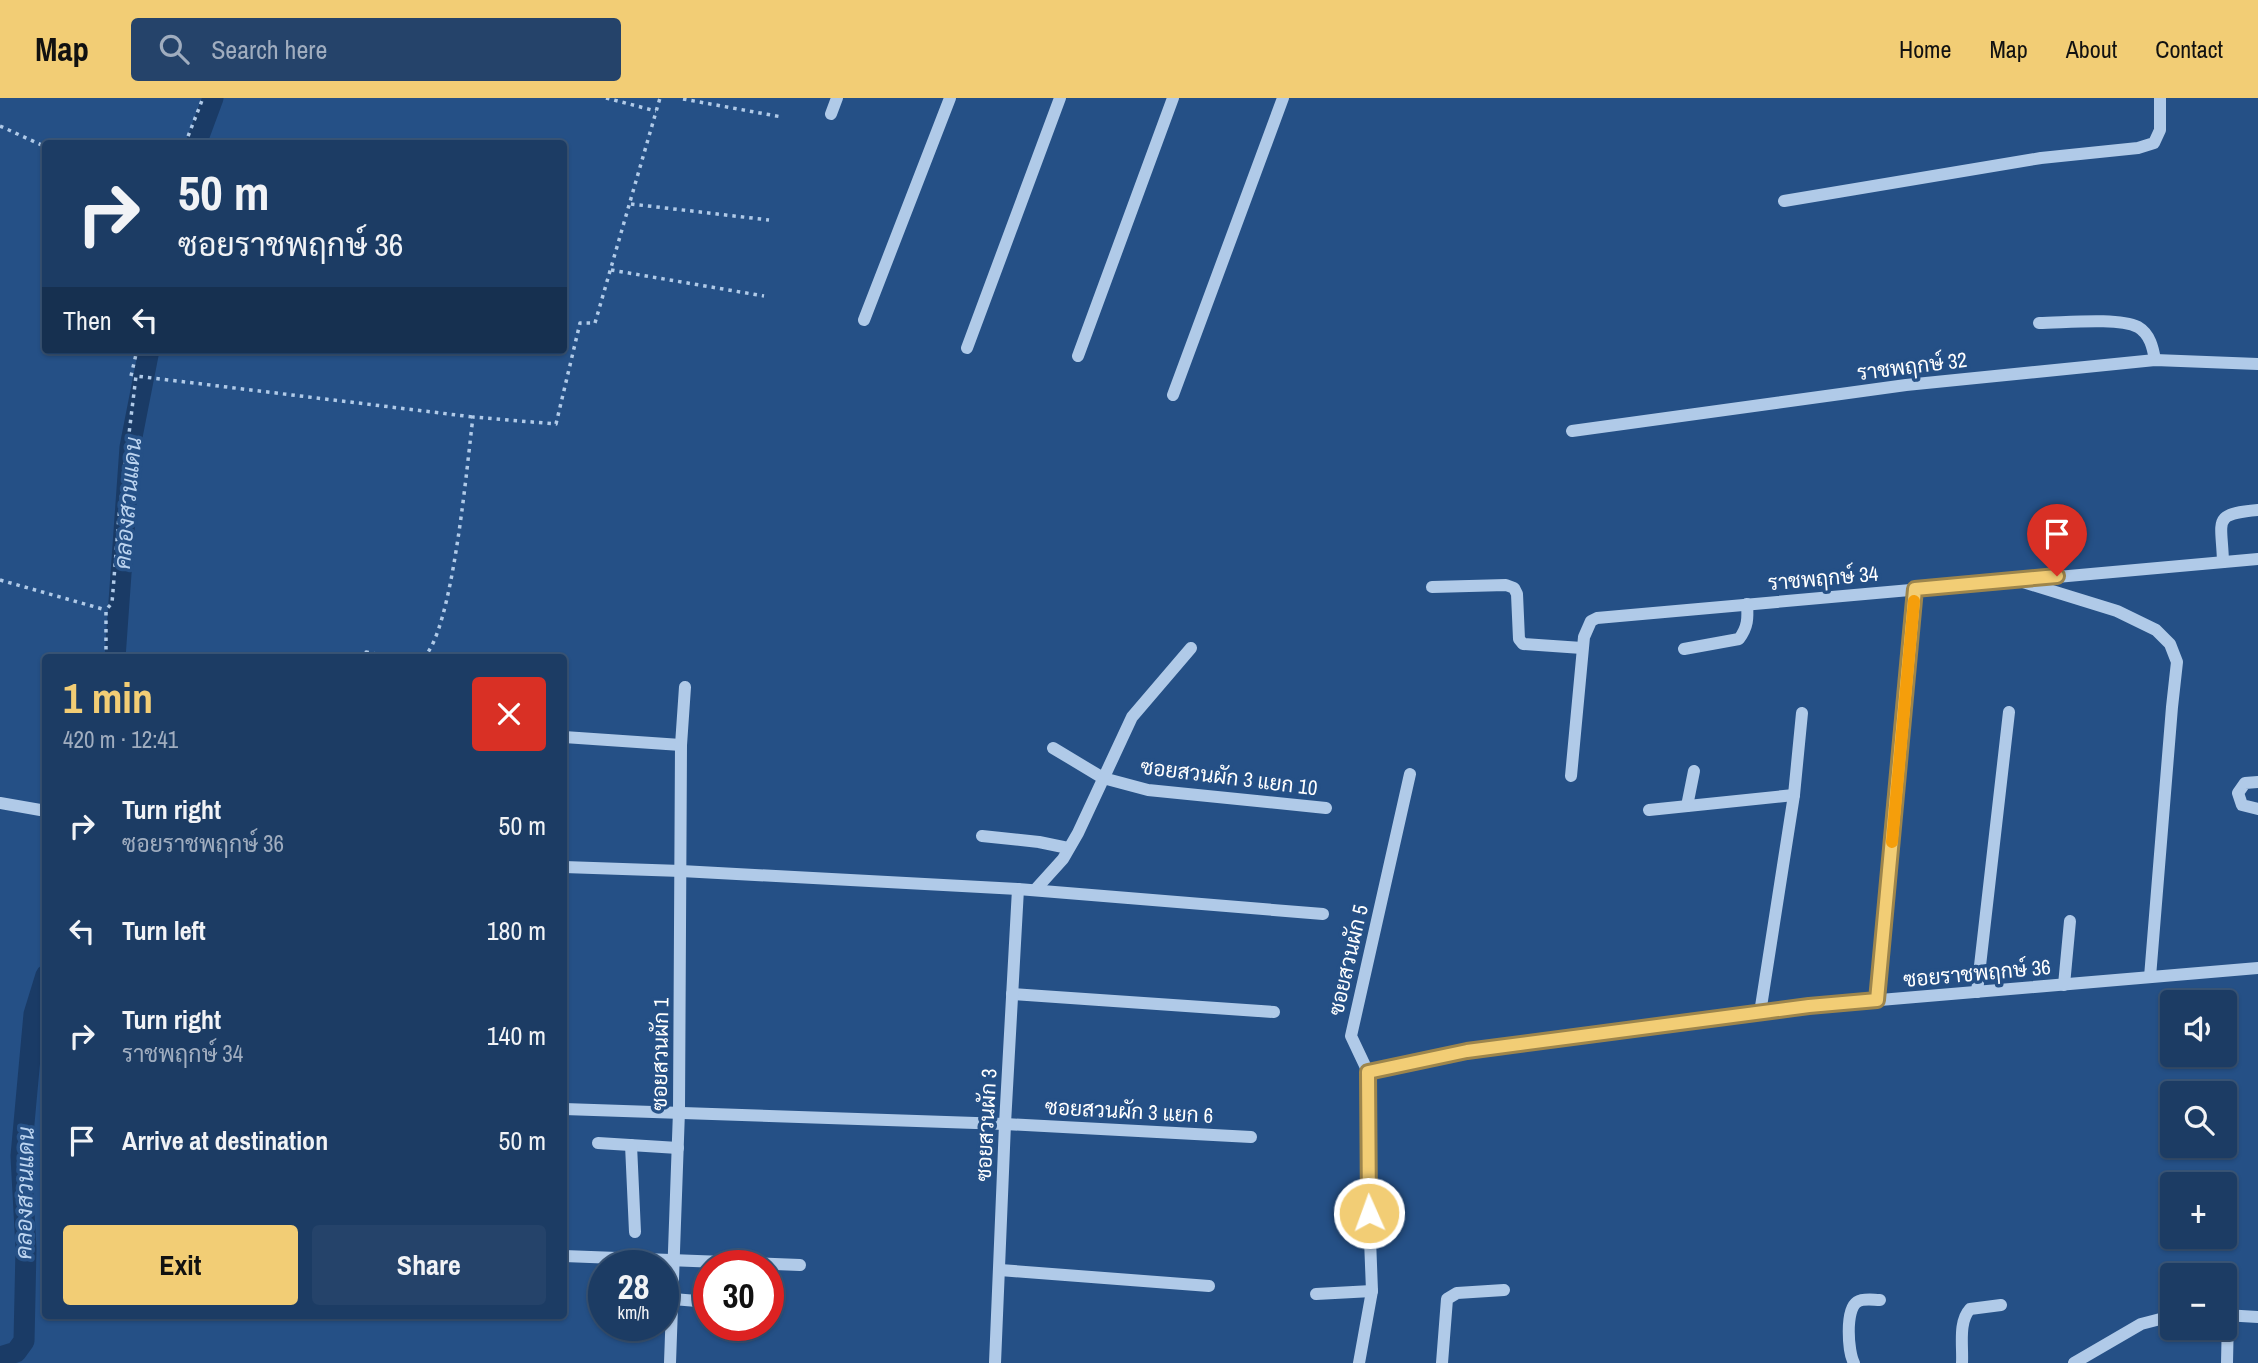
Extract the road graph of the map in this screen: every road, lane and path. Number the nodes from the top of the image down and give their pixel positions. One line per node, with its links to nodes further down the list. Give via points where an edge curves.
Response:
1 (203, 98): 15 (path)
2 (606, 98): 11 (path)
3 (660, 98): 11 (path)
4 (682, 98): 13 (path)
5 (837, 98): 12 (street)
6 (950, 98): 22 (street)
7 (1060, 98): 24 (street)
8 (1173, 98): 26 (street)
9 (1283, 98): 30 (street)
10 (2160, 98): 17 (street, via 2160,130 2154,143 2138,148 2041,158)
11 (656, 111): 18 (path)
12 (831, 114)
13 (782, 117)
14 (0, 126): 16 (path)
15 (187, 140)
16 (42, 145)
17 (1784, 201)
18 (631, 204): 19 (path); 20 (path)
19 (769, 220)
20 (611, 270): 21 (path); 31 (path, via 595,323 580,323 556,424)
21 (764, 296)
22 (864, 320)
23 (2039, 324): 27 (street, via 2119,323 2139,328 2149,338)
24 (967, 348)
25 (135, 354): 29 (path)
26 (1078, 356)
27 (2155, 360): 28 (street, ราชพฤกษ์ 32); 32 (street, ราชพฤกษ์ 32, via 1906,384)
28 (2258, 364)
29 (131, 376)
30 (1173, 395)
31 (473, 417): 41 (path, via 136,376 112,603); 46 (path, via 454,564 437,638)
32 (1572, 431)
33 (2258, 510): 35 (street, via 2225,516)
34 (2258, 559): 35 (street, ราชพฤกษ์ 34)
35 (2223, 562): 37 (street, ราชพฤกษ์ 34)
36 (0, 580): 41 (path)
37 (2016, 580): 39 (street, ราชพฤกษ์ 34); 74 (street, via 2117,611 2156,630 2170,644 2177,662)
38 (1432, 587): 43 (street, via 1514,588 1523,644)
39 (1915, 589): 40 (street, ราชพฤกษ์ 34); 78 (street)
40 (1747, 604): 43 (street, ราชพฤกษ์ 34, via 1597,618 1587,627); 44 (street, via 1746,630 1739,639)
41 (106, 610): 45 (path)
42 (1191, 648): 56 (street, via 1132,717)
43 (1583, 648): 55 (street, ราชพฤกษ์ 34)
44 (1684, 649)
45 (106, 654)
46 (426, 654)
47 (685, 687): 51 (street, ซอยสวนผัก 1)
48 (2009, 712): 76 (street)
49 (1802, 713): 58 (street)
50 (567, 737): 51 (street)
51 (681, 745): 68 (street, ซอยสวนผัก 1)
52 (1053, 748): 56 (street, ซอยสวนผัก 3 แยก 10)
53 (1694, 771): 60 (street)
54 (1409, 774): 81 (street, ซอยสวนผัก 5, via 1351,1036)
55 (1571, 776)
56 (1103, 778): 61 (street, ซอยสวนผัก 3 แยก 10, via 1148,790); 66 (street)
57 (2258, 782): 62 (street, via 2245,783 2238,793 2242,805)
58 (1794, 795): 60 (street); 80 (street)
59 (0, 803): 63 (street)
60 (1687, 806): 64 (street)
61 (1326, 808)
62 (2258, 809)
63 (42, 810)
64 (1649, 810)
65 (982, 836): 66 (street)
66 (1068, 848): 70 (street)
67 (567, 867): 68 (street)
68 (681, 871): 69 (street); 83 (street, ซอยสวนผัก 1)
69 (1018, 889): 70 (street); 77 (street, ซอยสวนผัก 3)
70 (1035, 890): 71 (street)
71 (1323, 914)
72 (2070, 921): 75 (street)
73 (2258, 968): 74 (street, ซอยราชพฤกษ์ 36)
74 (2150, 977): 75 (street, ซอยราชพฤกษ์ 36)
75 (2064, 985): 76 (street, ซอยราชพฤกษ์ 36)
76 (1977, 992): 78 (street, ซอยราชพฤกษ์ 36)
77 (1012, 994): 79 (street); 84 (street, ซอยสวนผัก 3)
78 (1877, 1000): 80 (street, ซอยราชพฤกษ์ 36)
79 (1274, 1012)
80 (1760, 1013): 81 (street, ซอยราชพฤกษ์ 36, via 1467,1051)
81 (1368, 1072): 98 (street, ซอยสวนผัก 5)
82 (567, 1109): 83 (street, ซอยสวนผัก 3 แยก 6)
83 (679, 1111): 84 (street, ซอยสวนผัก 3 แยก 6); 88 (street, ซอยสวนผัก 1)
84 (1005, 1124): 85 (street, ซอยสวนผัก 3 แยก 6); 95 (street, ซอยสวนผัก 3)
85 (1251, 1137)
86 (598, 1143): 87 (street)
87 (631, 1145): 88 (street); 89 (street)
88 (678, 1148): 90 (street, ซอยสวนผัก 1)
89 (635, 1232)
90 (674, 1250)
91 (567, 1256): 92 (street)
92 (588, 1257)
93 (679, 1261): 94 (street)
94 (800, 1265)
95 (1000, 1270): 96 (street); 109 (street, ซอยสวนผัก 3)
96 (1209, 1286)
97 (1504, 1290): 111 (street, via 1457,1293 1447,1299)
98 (1372, 1291): 99 (street); 110 (street, ซอยสวนผัก 5)
99 (1316, 1294)
100 (1880, 1300): 112 (street, via 1860,1300 1851,1309 1849,1341)
101 (2001, 1305): 113 (street, via 1970,1309 1966,1314)
102 (2237, 1316): 103 (street)
103 (2258, 1317)
104 (2160, 1319): 107 (street, via 2141,1324)
105 (2227, 1340): 114 (street)
106 (671, 1341): 108 (street, ซอยสวนผัก 1)
107 (2081, 1361)
108 (670, 1363)
109 (995, 1363)
110 (1359, 1363)
111 (1442, 1363)
112 (1854, 1363)
113 (1962, 1363)
114 (2227, 1363)

